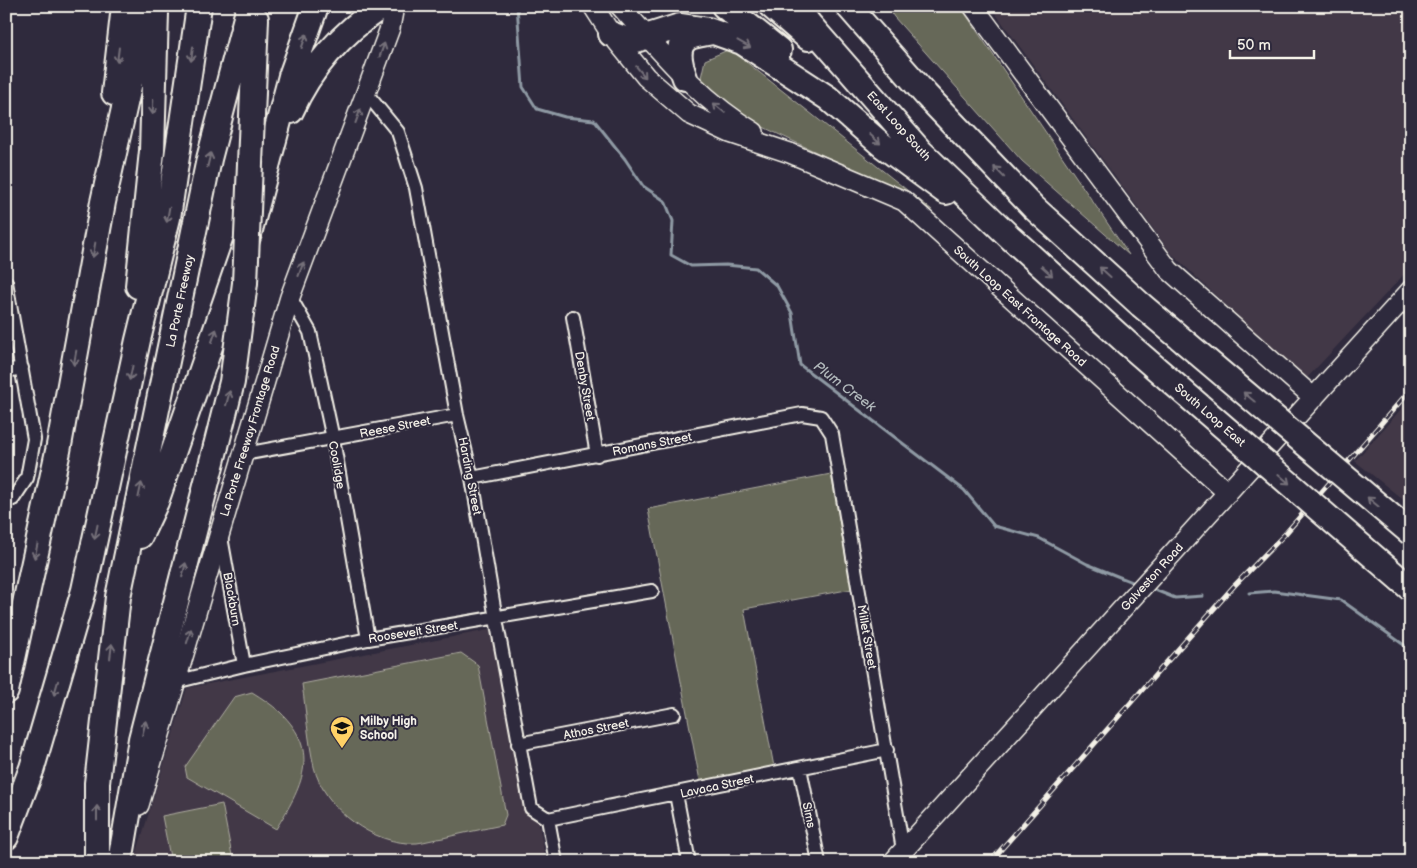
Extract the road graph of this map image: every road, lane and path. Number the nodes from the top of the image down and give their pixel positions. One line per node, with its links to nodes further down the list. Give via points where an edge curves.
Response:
1 (124, 6): 28 (highway, one-way to 28)
2 (147, 6): 28 (highway)
3 (156, 6): 34 (highway, one-way to 34, via 152,151 137,297)
4 (199, 6): 34 (highway, one-way to 34, via 168,218)
5 (249, 6): 48 (highway, La Porte Freeway, one-way to 5, via 209,159)
6 (256, 6): 65 (highway, one-way to 6, bridge, via 141,739 232,382 245,283)
7 (316, 6): 27 (highway, one-way to 7, via 292,76)
8 (382, 6): 27 (highway, via 321,60 296,100)
9 (394, 6): 23 (main road, La Porte Freeway Frontage Road, one-way to 9, via 390,28)
10 (593, 6): 19 (main road, South Loop East Frontage Road)
11 (620, 6): 20 (main road, South Loop East Frontage Road)
12 (724, 6): 25 (highway, via 772,44)
13 (771, 6): 22 (highway)
14 (796, 6): 22 (highway, East Loop South)
15 (848, 6): 24 (highway)
16 (867, 6): 24 (highway)
17 (973, 6): 37 (main road, via 1169,270)
18 (714, 32): 20 (highway, via 680,26); 21 (highway, via 684,41 679,60); 25 (highway, one-way to 25, via 742,42)
19 (610, 34): 20 (highway, via 636,40); 26 (main road, South Loop East Frontage Road, one-way to 26, via 646,77 689,114 730,133)
20 (647, 36): 21 (main road, South Loop East Frontage Road)
21 (685, 78): 26 (main road, South Loop East Frontage Road, one-way to 21, via 736,122)
22 (856, 79): 29 (highway, East Loop South, via 920,151)
23 (366, 93): 32 (main road, La Porte Freeway Frontage Road, one-way to 23); 38 (street, Harding Street, via 398,132 416,188)
24 (926, 95): 47 (highway, one-way to 24, bridge, via 1141,305 1033,207)
25 (828, 98): 29 (highway, one-way to 29, via 882,145)
26 (790, 153): 44 (main road, South Loop East Frontage Road, via 904,201)
27 (269, 163): 48 (highway, one-way to 27, via 156,502 249,234)
28 (103, 202): 55 (highway, one-way to 55, via 58,451)
29 (1011, 238): 49 (highway, South Loop East, one-way to 49, bridge, via 1128,344)
30 (6, 282): 35 (street)
31 (1411, 290): 37 (main road, Galveston Road)
32 (290, 297): 40 (street, Coolidge, via 310,332); 41 (main road, La Porte Freeway Frontage Road)
33 (573, 317): 42 (street, Denby Street)
34 (138, 340): 62 (highway, one-way to 62, via 84,590 32,768)
35 (22, 368): 36 (street); 45 (street, via 34,439 27,478 13,499)
36 (6, 371)
37 (1314, 398): 44 (main road, Galveston Road)
38 (457, 416): 40 (street, Reese Street); 43 (street, Harding Street)
39 (827, 426): 42 (street, Romans Street, via 822,417 802,414); 58 (street, Millet Street, via 832,434)
40 (333, 439): 41 (street, Reese Street); 52 (street, Coolidge)
41 (244, 454): 46 (main road, La Porte Freeway Frontage Road)
42 (597, 455): 43 (street, Romans Street)
43 (472, 478): 51 (street, Harding Street)
44 (1228, 493): 63 (main road, Galveston Road)
45 (6, 500)
46 (220, 533): 53 (street, Blackburn); 54 (main road, La Porte Freeway Frontage Road, one-way to 46)
47 (1411, 533)
48 (123, 572): 64 (highway, La Porte Freeway, one-way to 48, via 97,783)
49 (1411, 589)
50 (652, 591): 51 (street, Roosevelt Street)
51 (496, 619): 52 (street, Roosevelt Street); 57 (street, Harding Street)
52 (368, 639): 53 (street, Roosevelt Street)
53 (244, 666): 54 (street, Roosevelt Street)
54 (176, 682): 65 (main road, La Porte Freeway Frontage Road)
55 (6, 692)
56 (674, 714): 57 (street, Athos Street)
57 (518, 744): 61 (street, Harding Street, via 531,808)
58 (886, 750): 59 (street, Lavaca Street); 63 (street, Millet Street)
59 (800, 768): 60 (street, Lavaca Street); 68 (street, Sims)
60 (676, 794): 61 (street, Lavaca Street); 67 (street)
61 (548, 819): 66 (street)
62 (6, 837)
63 (898, 856)
64 (97, 862)
65 (121, 862)
66 (556, 862)
67 (689, 862)
68 (819, 862)

